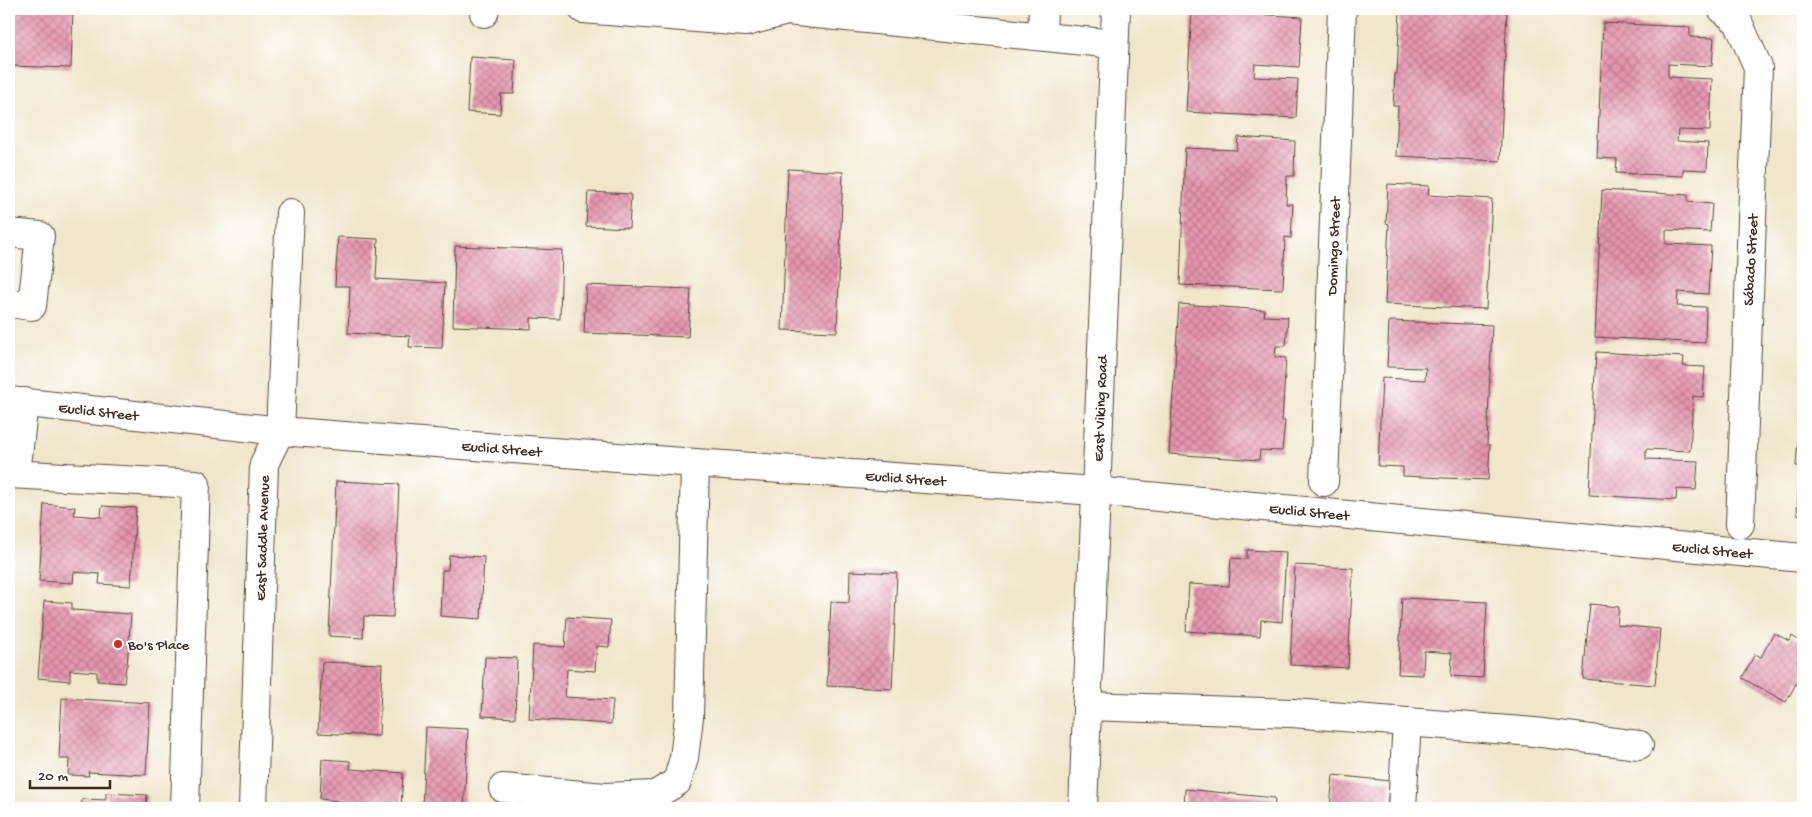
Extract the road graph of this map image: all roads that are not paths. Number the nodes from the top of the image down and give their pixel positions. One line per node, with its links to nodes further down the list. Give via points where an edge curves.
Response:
1 (583, 9): 6 (street, via 746,22 787,11)
2 (1043, 9): 6 (street)
3 (1116, 9): 7 (street, East Viking Road)
4 (1342, 9): 15 (street, Domingo Street)
5 (1722, 9): 17 (street, Sábado Street, via 1738,22 1758,67)
6 (1042, 36): 7 (street)
7 (1114, 44): 16 (street, East Viking Road)
8 (290, 213): 12 (street, East Saddle Avenue)
9 (9, 233): 10 (street, via 40,236 32,306)
10 (9, 303)
11 (16, 402): 12 (street, Euclid Street); 14 (street)
12 (280, 431): 13 (street, Euclid Street); 24 (street, East Saddle Avenue, via 264,464)
13 (695, 463): 16 (street, Euclid Street); 22 (street, via 689,718 677,782 655,795 605,798)
14 (12, 474): 23 (street, via 196,484)
15 (1324, 482)
16 (1095, 491): 18 (street, Euclid Street); 19 (street, East Viking Road)
17 (1740, 524)
18 (1803, 558)
19 (1087, 706): 20 (street, via 1292,713); 25 (street, East Viking Road)
20 (1407, 722): 21 (street, via 1534,732); 26 (street)
21 (1639, 745)
22 (503, 788)
23 (185, 808)
24 (253, 808)
25 (1083, 808)
26 (1402, 808)

